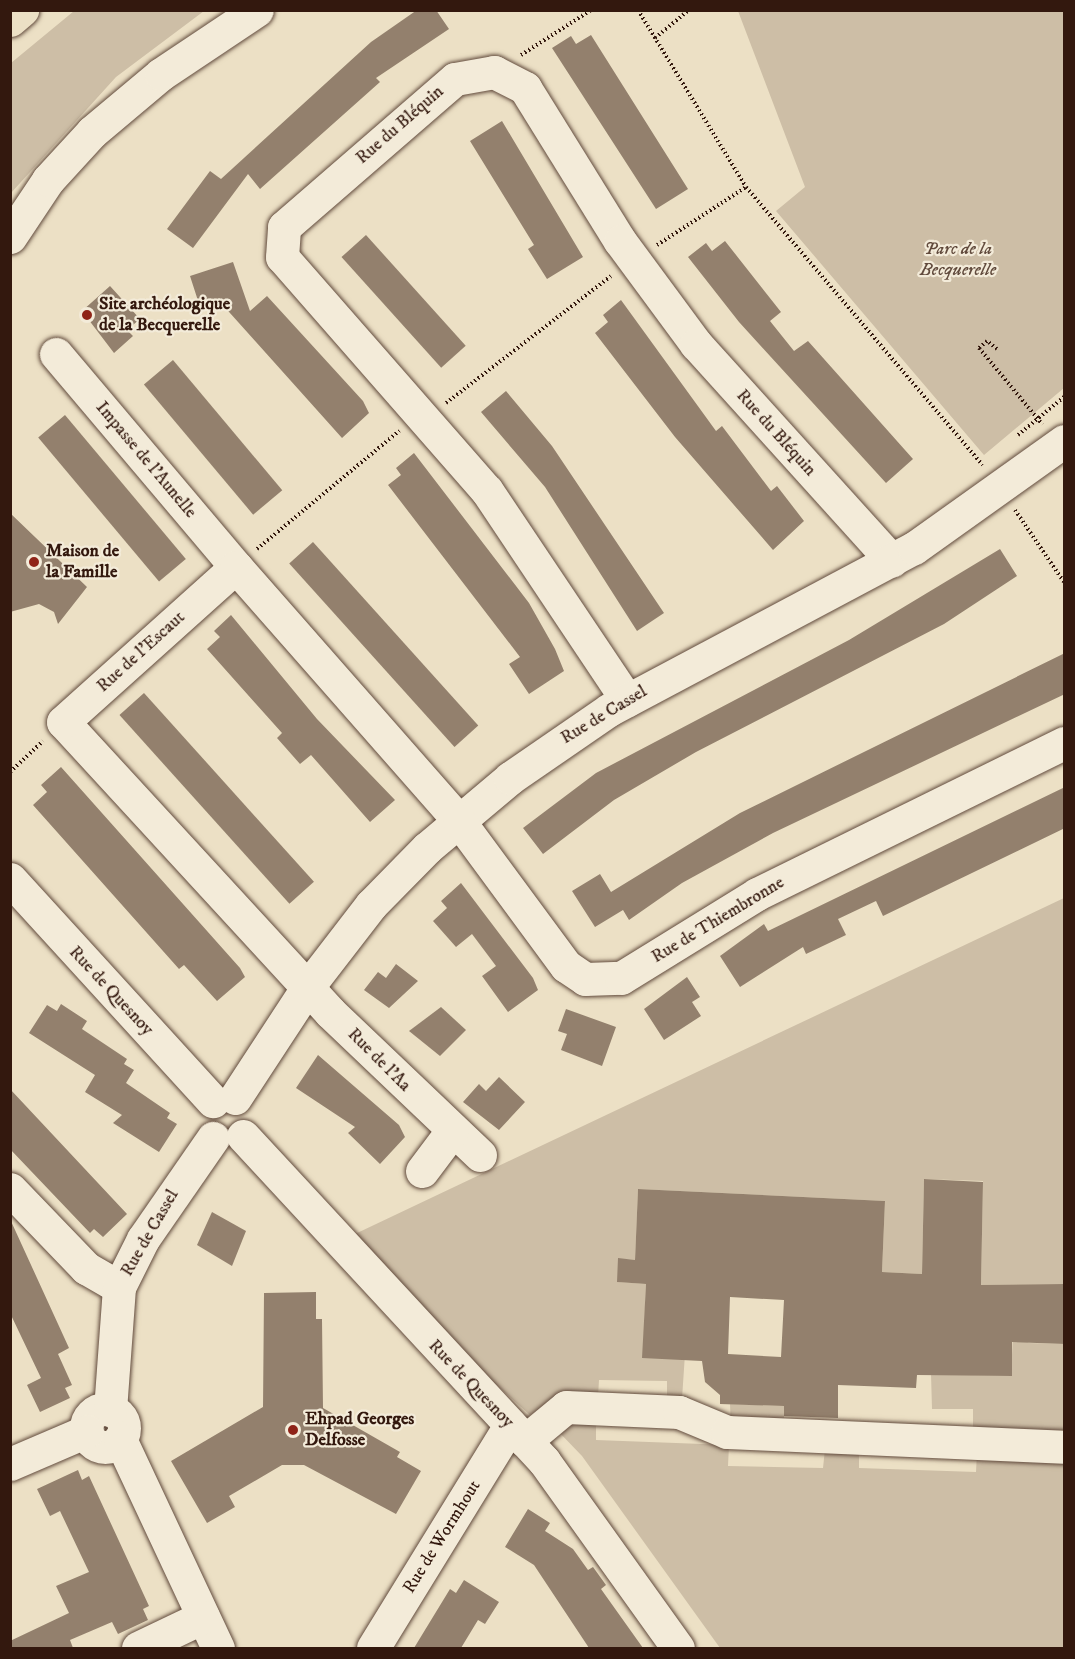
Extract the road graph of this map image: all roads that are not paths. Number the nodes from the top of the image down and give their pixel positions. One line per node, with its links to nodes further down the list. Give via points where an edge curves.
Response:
1 (22, 10): 3 (highway)
2 (257, 10): 4 (street, via 160,74 92,132 48,180)
3 (10, 20)
4 (10, 237)
5 (56, 354): 8 (street, Impasse de l'Aunelle)
6 (1063, 443): 7 (street, Rue de Cassel, via 1002,489)
7 (892, 561): 9 (street, Rue de Cassel); 9 (street, Rue du Bléquin, via 714,365 633,260 525,88 494,72 470,73 439,89 279,236 289,265 518,531)
8 (236, 567): 11 (street); 13 (street, Rue de l'Escaut, via 63,722)
9 (627, 700): 11 (street, Rue de Cassel, via 537,757)
10 (1065, 743): 11 (street, Rue de Thiembronne, via 757,894 610,980 585,979 566,966)
11 (459, 820): 13 (street, Rue de Cassel, via 382,893)
12 (10, 879): 14 (street, Rue de Quesnoy)
13 (307, 988): 14 (street, Rue de Cassel); 15 (street, Rue de l'Aa)
14 (224, 1099): 16 (street, Rue de Quesnoy, via 250,1115)
15 (452, 1131): 17 (street, Rue de l'Aa); 18 (street)
16 (228, 1137): 20 (street, Rue de Cassel, via 143,1239); 22 (street, Rue de Quesnoy)
17 (480, 1155)
18 (422, 1171)
19 (15, 1201): 20 (street, via 86,1268)
20 (119, 1287): 21 (street, Rue de Cassel)
21 (106, 1427): 24 (street); 25 (street, Rue de Cassel)
22 (518, 1433): 23 (street, Rue de Wormhout, via 566,1407 679,1412 727,1432); 28 (street, Rue de Wormhout); 29 (street, Rue de Quesnoy)
23 (1065, 1447)
24 (10, 1464)
25 (204, 1617): 26 (street); 27 (street, Rue de Cassel)
26 (138, 1648)
27 (218, 1648)
28 (373, 1648)
29 (678, 1648)

